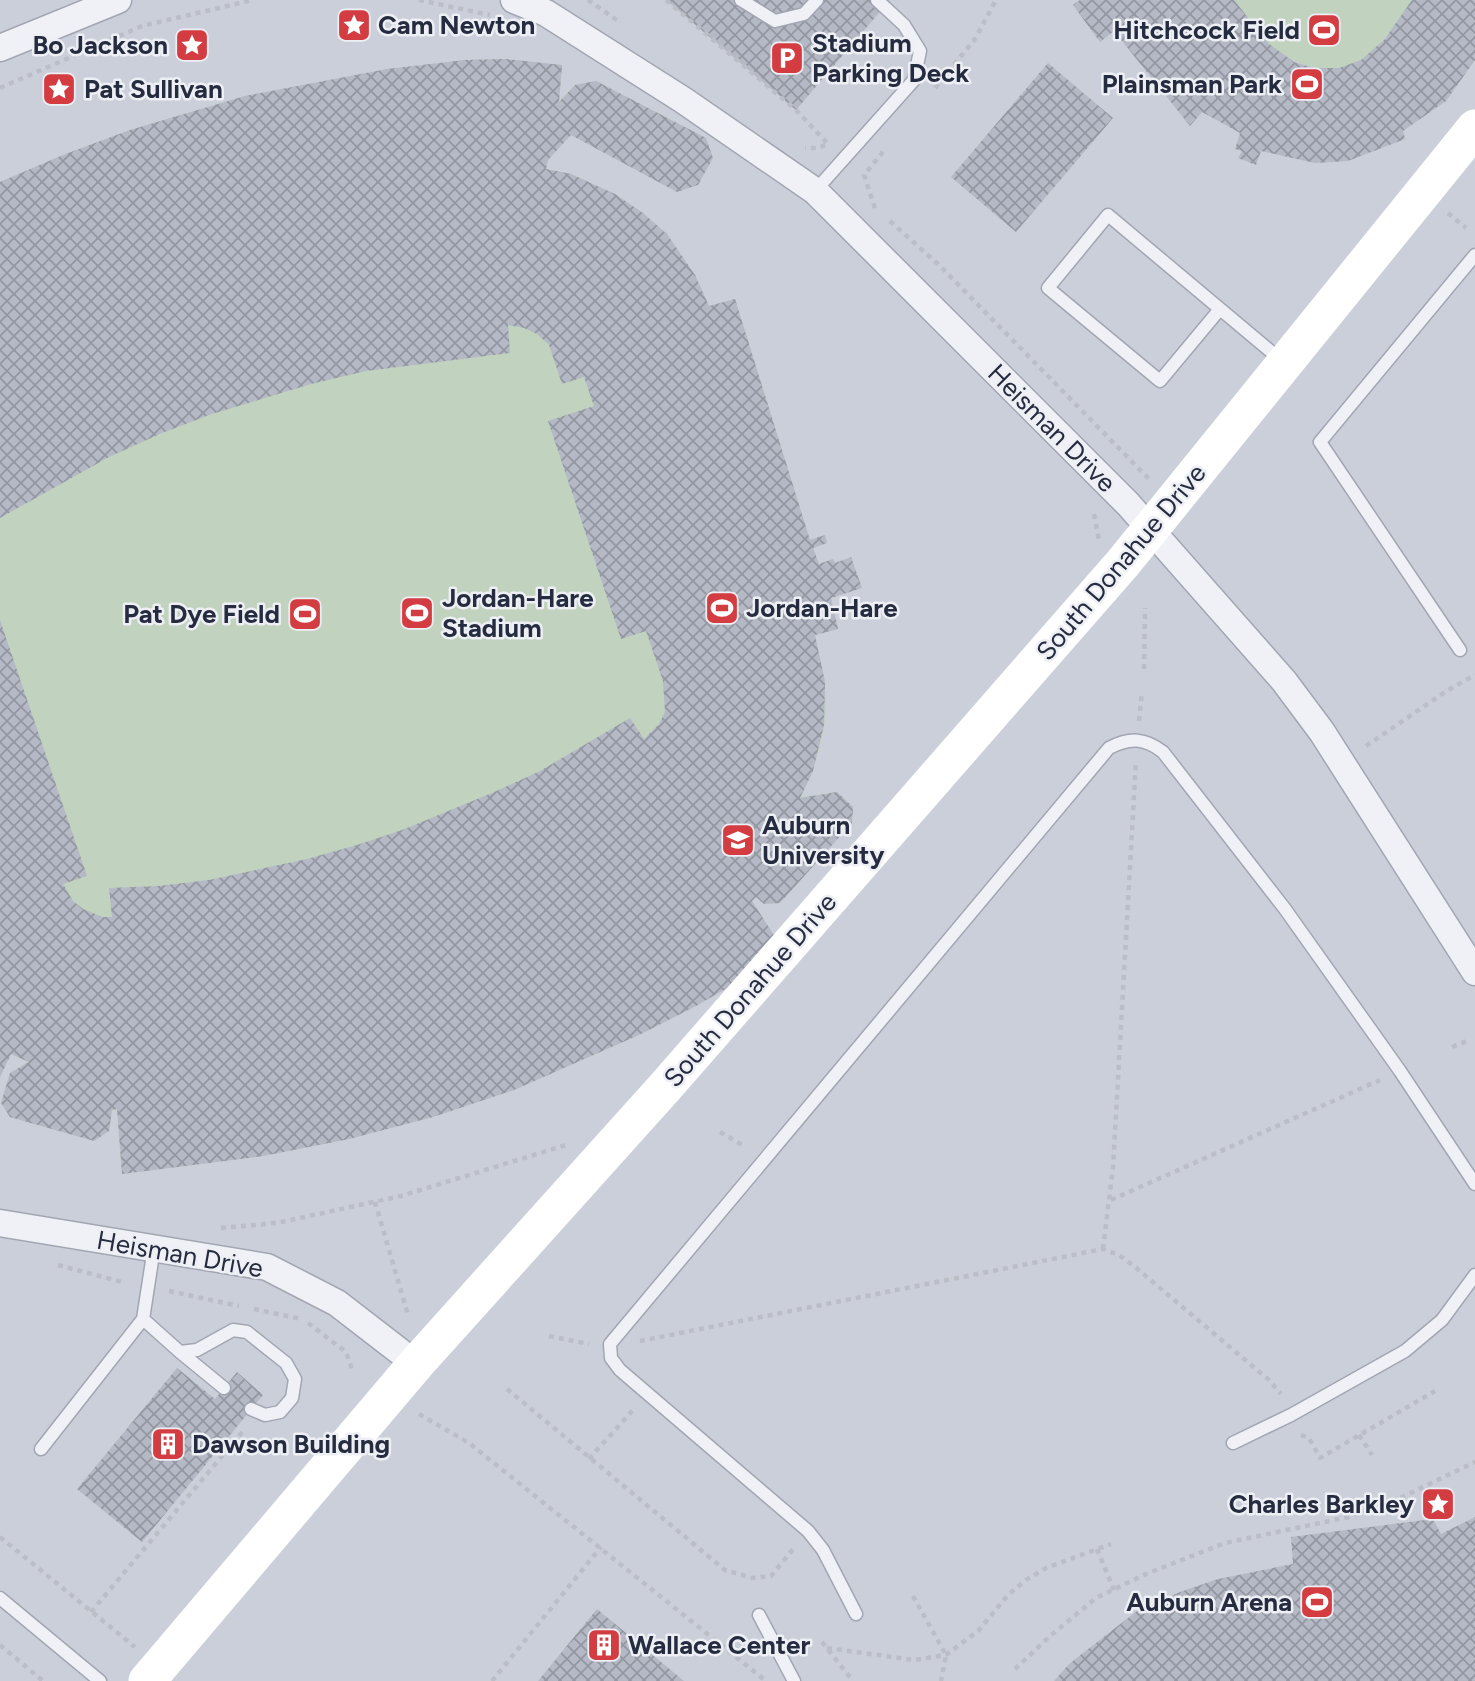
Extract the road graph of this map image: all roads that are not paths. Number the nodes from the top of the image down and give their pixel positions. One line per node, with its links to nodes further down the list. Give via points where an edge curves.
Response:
1 (118, 0): 6 (street)
2 (741, 0): 3 (lane, via 775,21 804,14)
3 (817, 0)
4 (877, 0): 8 (lane, via 905,25 919,51 914,80)
5 (506, 10): 8 (street, Heisman Drive, via 546,13)
6 (0, 48)
7 (1475, 128): 11 (street, South Donahue Drive)
8 (816, 191): 12 (street, Heisman Drive)
9 (1475, 255): 13 (lane, via 1320,442)
10 (1220, 309): 10 (lane, via 1108,215 1048,288 1160,381); 11 (lane)
11 (1284, 363): 12 (street, South Donahue Drive)
12 (1151, 528): 14 (street, Heisman Drive, via 1284,681 1322,732); 21 (street, South Donahue Drive, via 667,1086)
13 (1460, 650)
14 (1475, 972)
15 (1475, 1184): 27 (lane, via 1285,909 1163,751 1138,739 1109,748 610,1345 611,1358 620,1370 808,1531)
16 (0, 1223): 17 (street, Heisman Drive)
17 (154, 1247): 19 (lane); 21 (street, Heisman Drive, via 267,1267 337,1303)
18 (1475, 1275): 24 (lane, via 1442,1320 1405,1351)
19 (143, 1319): 20 (lane); 25 (lane)
20 (180, 1352): 22 (lane); 23 (lane, via 204,1347 233,1330 247,1332 286,1363 295,1379 292,1398 280,1412 265,1415)
21 (416, 1364): 29 (street, South Donahue Drive)
22 (224, 1388)
23 (251, 1409)
24 (1233, 1443)
25 (41, 1449)
26 (0, 1598): 30 (lane)
27 (856, 1614)
28 (759, 1615): 31 (lane)
29 (142, 1665)
30 (100, 1681)
31 (794, 1681)

